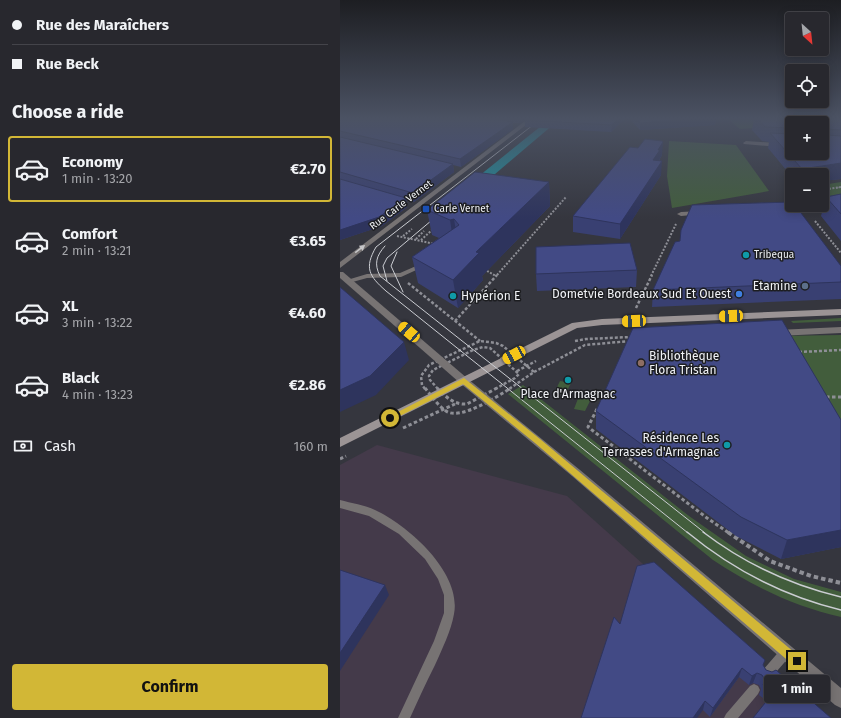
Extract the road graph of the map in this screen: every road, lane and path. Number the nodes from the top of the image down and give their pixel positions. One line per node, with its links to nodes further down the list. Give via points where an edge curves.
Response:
1 (487, 152): 18 (street, Rue Carle Vernet, one-way to 1, via 415,205)
2 (841, 187): 3 (path)
3 (829, 189)
4 (566, 197): 21 (path)
5 (841, 204): 6 (street)
6 (829, 206)
7 (800, 212): 16 (path)
8 (712, 213): 9 (street)
9 (681, 214): 24 (path)
10 (412, 229): 13 (path)
11 (432, 230): 14 (path)
12 (424, 232): 14 (path, via 415,239)
13 (403, 237)
14 (421, 240): 15 (path)
15 (438, 246)
16 (841, 253)
17 (429, 262): 22 (lane, via 402,275 367,276)
18 (340, 266)
19 (483, 268): 21 (path)
20 (340, 274): 22 (street)
21 (497, 275): 27 (path)
22 (349, 281): 40 (street)
23 (406, 281): 27 (path)
24 (634, 312)
25 (841, 312): 26 (main road)
26 (778, 314): 29 (street); 40 (main road, via 575,325)
27 (455, 321): 32 (path)
28 (841, 330): 29 (street)
29 (788, 332): 30 (street); 36 (street)
30 (765, 334)
31 (632, 337): 34 (path, via 586,339)
32 (480, 341)
33 (632, 341): 39 (path, via 585,345)
34 (570, 343)
35 (841, 350): 36 (path)
36 (799, 352)
37 (540, 359): 38 (path)
38 (517, 371)
39 (534, 372)
40 (464, 381): 46 (main road); 51 (street)
41 (841, 397): 42 (path)
42 (824, 398)
43 (455, 404): 45 (path)
44 (599, 406): 50 (path, via 588,427 707,518 770,561 811,576)
45 (399, 429)
46 (340, 443)
47 (353, 452): 48 (path)
48 (340, 459)
49 (340, 504): 55 (lane, via 372,513 402,531 428,556 442,577 449,595 449,613 439,643)
50 (841, 582)
51 (786, 652): 52 (lane); 54 (street)
52 (767, 674)
53 (754, 690): 56 (lane)
54 (841, 699)
55 (404, 718)
56 (730, 718)

